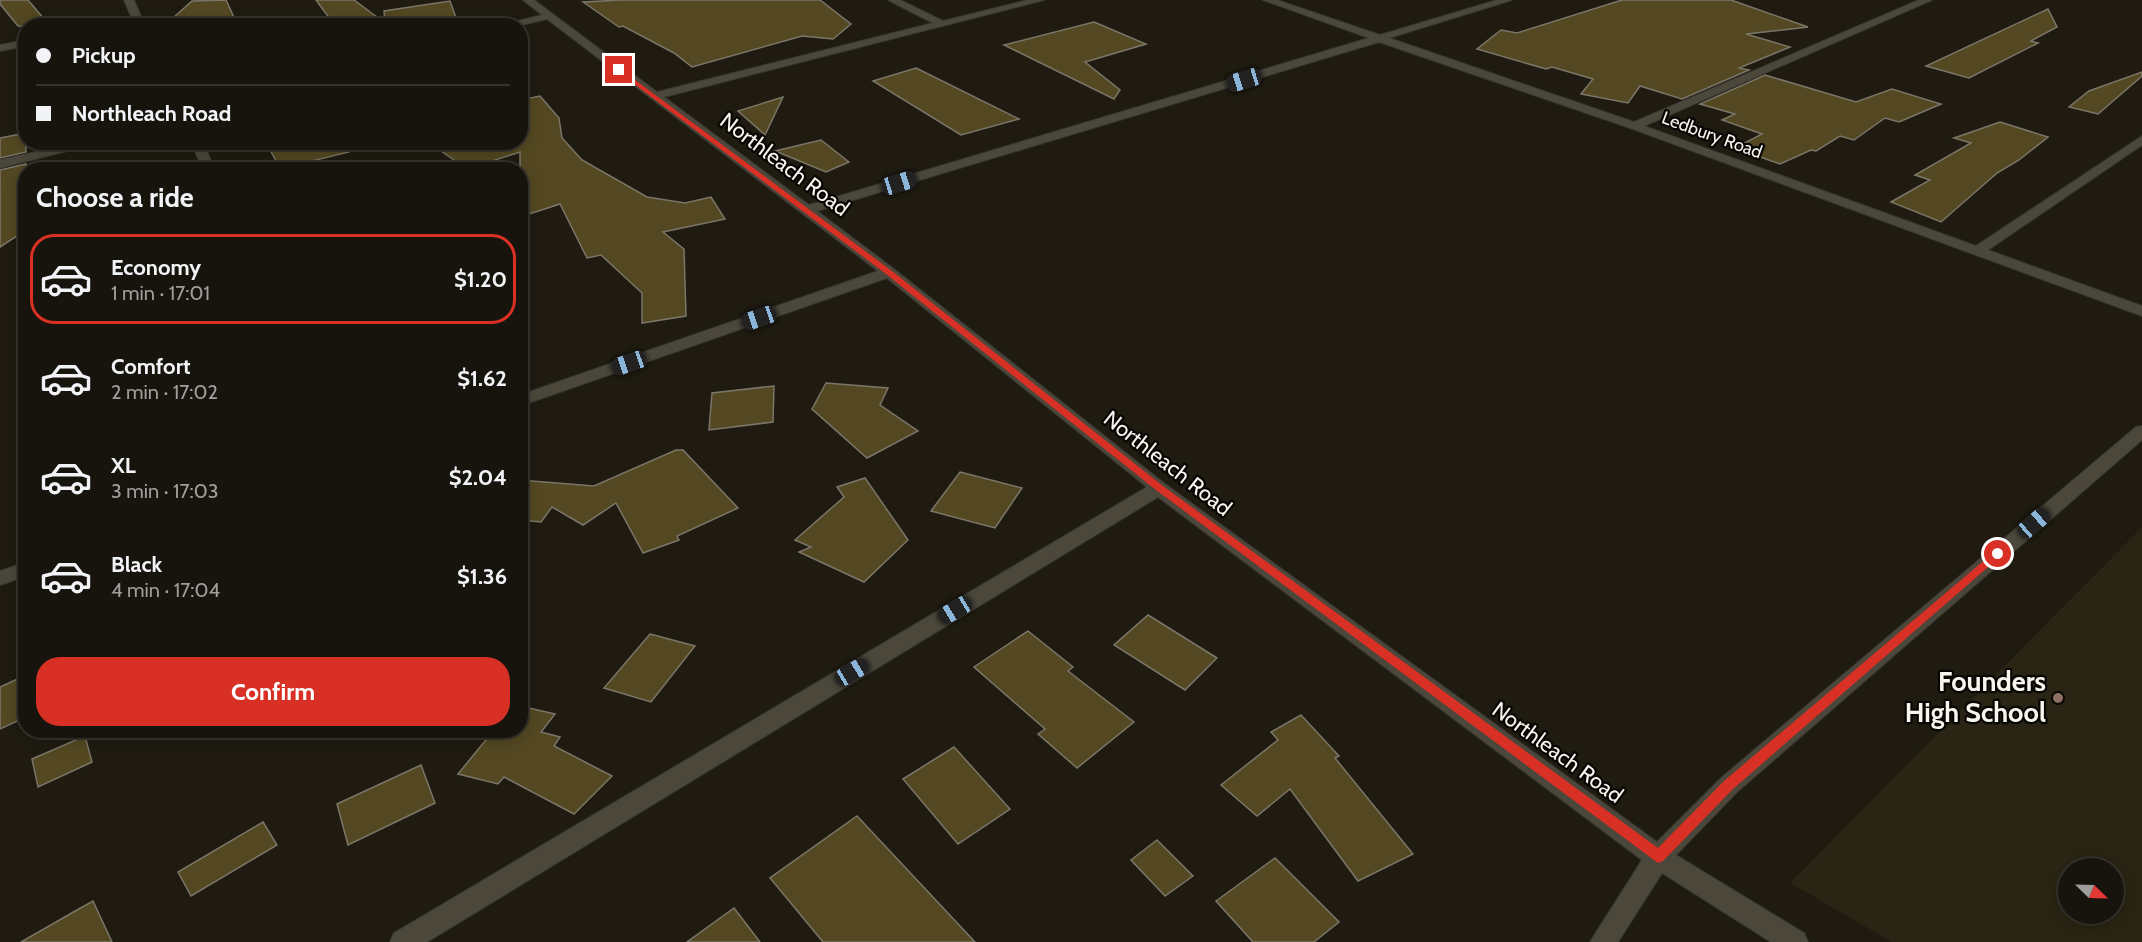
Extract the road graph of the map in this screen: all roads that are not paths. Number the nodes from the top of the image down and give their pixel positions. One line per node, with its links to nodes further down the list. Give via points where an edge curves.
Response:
1 (129, 0): 9 (street)
2 (528, 0): 8 (street, Northleach Road)
3 (893, 0): 11 (street)
4 (1039, 0): 11 (street)
5 (1268, 0): 12 (street, Ledbury Road)
6 (1507, 0): 12 (street)
7 (1927, 0): 16 (street)
8 (549, 16): 10 (street); 15 (street, Northleach Road)
9 (137, 18)
10 (528, 20)
11 (940, 23): 15 (street)
12 (1382, 38): 16 (street, Ledbury Road); 20 (street)
13 (18, 45): 14 (street)
14 (0, 48)
15 (654, 96): 20 (street, Northleach Road)
16 (1634, 126): 21 (street, Ledbury Road)
17 (2142, 140): 21 (street)
18 (62, 150): 19 (street)
19 (0, 164)
20 (807, 210): 22 (street, Northleach Road)
21 (1978, 251): 23 (street, Ledbury Road)
22 (889, 272): 24 (street); 26 (street, Northleach Road)
23 (2142, 311)
24 (528, 398)
25 (2142, 431): 29 (street, via 1729,785)
26 (1159, 488): 29 (street, Northleach Road); 30 (street)
27 (18, 572): 28 (street)
28 (0, 578)
29 (1658, 857): 31 (street); 32 (street, Northleach Road)
30 (403, 942)
31 (1603, 942)
32 (1795, 942)

